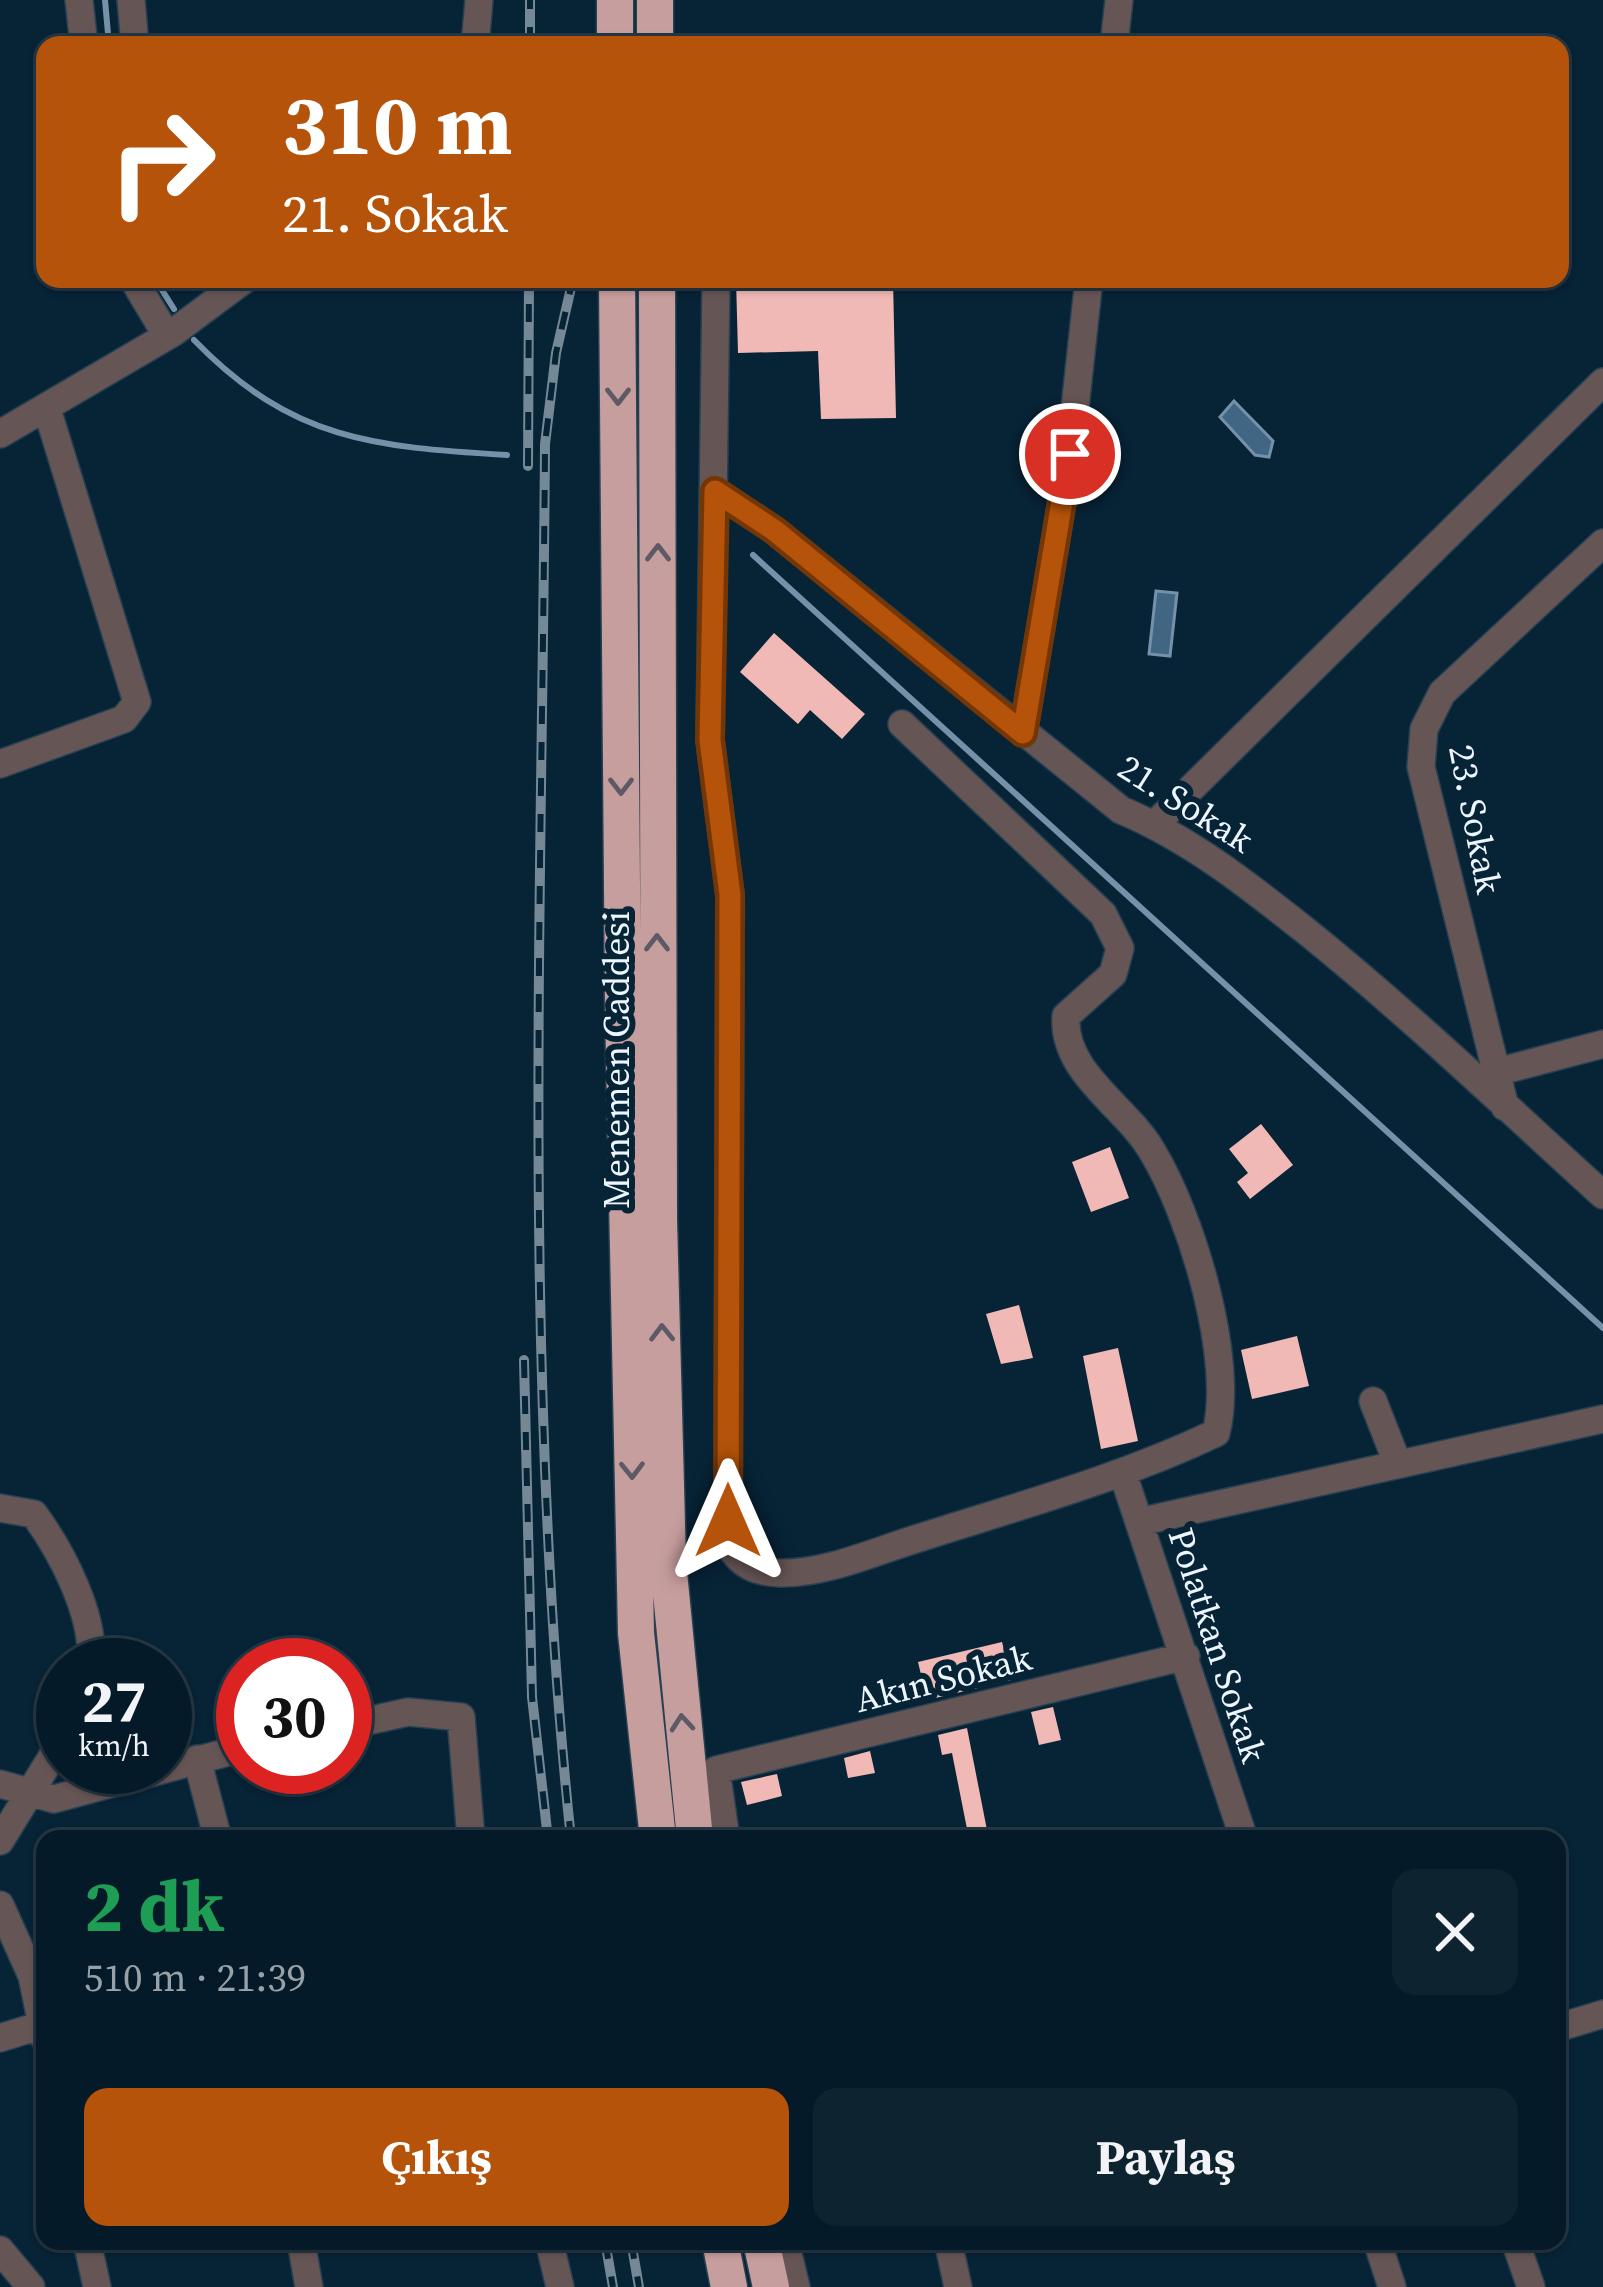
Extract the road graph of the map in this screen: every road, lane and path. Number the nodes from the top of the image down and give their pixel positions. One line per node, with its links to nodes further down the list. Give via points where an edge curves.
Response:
1 (80, 0): 7 (street)
2 (131, 0): 8 (street)
3 (479, 0): 9 (street)
4 (615, 0): 10 (highway)
5 (655, 0): 11 (highway)
6 (1119, 0): 12 (street)
7 (82, 36)
8 (134, 36)
9 (477, 36)
10 (615, 36)
11 (656, 36)
12 (1115, 36)
13 (138, 288): 21 (street)
14 (203, 288): 20 (street)
15 (233, 288): 20 (street)
16 (617, 288): 51 (highway, Menemen Caddesi, one-way to 51, via 636,1633)
17 (657, 288): 52 (highway, Menemen Caddesi, one-way to 17, via 668,1562 659,1220)
18 (716, 288): 25 (street)
19 (1088, 288): 28 (street, via 1070,454)
20 (213, 303): 21 (street)
21 (166, 336): 23 (street)
22 (1603, 382): 30 (street)
23 (46, 410): 24 (street); 29 (street, via 137,702 124,719)
24 (0, 434)
25 (715, 491): 28 (street, 21. Sokak); 38 (street, via 710,740 730,895 728,1544 738,1561 785,1573)
26 (1603, 543): 32 (street, 23. Sokak, via 1442,693 1424,729 1421,767)
27 (902, 724): 38 (street, via 1103,914 1120,947 1113,974 1066,1016 1064,1035 1074,1058 1151,1148 1186,1220 1219,1367 1221,1413 1216,1433)
28 (1023, 733): 30 (street, 21. Sokak, via 1121,810)
29 (0, 764)
30 (1154, 824): 33 (street, 21. Sokak, via 1234,874 1362,977)
31 (1603, 1044): 32 (street)
32 (1497, 1072): 33 (street, 23. Sokak)
33 (1505, 1107): 34 (street, 21. Sokak)
34 (1603, 1195)
35 (1373, 1401): 37 (street)
36 (1603, 1419): 37 (street)
37 (1397, 1462): 40 (street)
38 (1123, 1474): 40 (street, Polatkan Sokak)
39 (0, 1508): 41 (street, via 34,1514 56,1544)
40 (1139, 1522): 42 (street, Polatkan Sokak)
41 (90, 1638)
42 (1186, 1656): 53 (street, Akın Sokak, via 716,1770); 54 (street, Polatkan Sokak)
43 (372, 1720): 50 (street, via 408,1712 461,1717)
44 (216, 1754): 45 (street)
45 (196, 1759): 48 (street, via 54,1799); 49 (street)
46 (0, 1784): 48 (street)
47 (36, 1788): 48 (street)
48 (33, 1794): 55 (street)
49 (216, 1830)
50 (470, 1830)
51 (657, 1830)
52 (694, 1830)
53 (725, 1830)
54 (1241, 1830)
55 (0, 1841)
56 (0, 1905): 57 (street)
57 (36, 1994)
58 (1601, 2022): 59 (street)
59 (1566, 2027)
60 (36, 2031): 61 (street)
61 (0, 2038)
62 (0, 2250): 72 (street)
63 (89, 2250): 73 (street)
64 (303, 2250): 74 (street)
65 (551, 2250): 75 (street)
66 (722, 2250): 76 (highway)
67 (763, 2250): 77 (highway)
68 (787, 2250): 78 (street)
69 (950, 2250): 79 (street)
70 (1380, 2250): 80 (street)
71 (1518, 2250): 81 (street)
72 (31, 2287)
73 (97, 2287)
74 (309, 2287)
75 (560, 2287)
76 (729, 2287)
77 (771, 2287)
78 (796, 2287)
79 (958, 2287)
80 (1392, 2287)
81 (1531, 2287)

